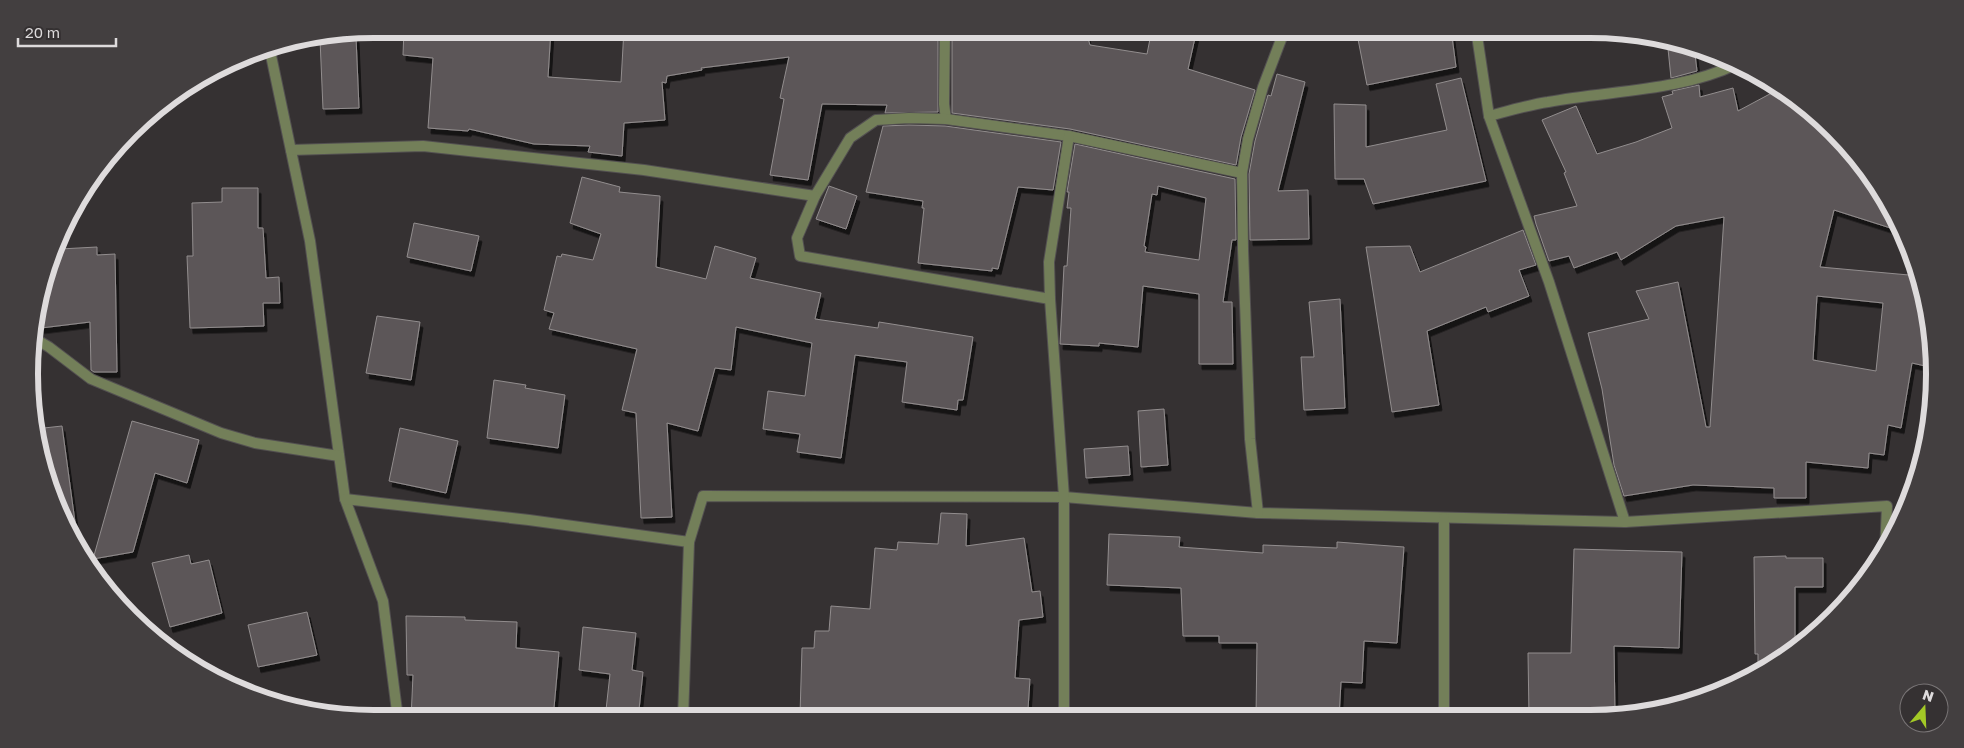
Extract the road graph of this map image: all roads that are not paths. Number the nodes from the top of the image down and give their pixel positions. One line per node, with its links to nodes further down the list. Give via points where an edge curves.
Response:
1 (946, 38): 7 (street)
2 (1282, 38): 10 (street, via 1263,87)
3 (1477, 38): 6 (street)
4 (271, 54): 9 (street)
5 (1730, 68): 6 (street, via 1718,74 1650,89 1548,102)
6 (1489, 116): 19 (street, via 1549,282)
7 (946, 119): 8 (street); 11 (street, via 876,120 850,138)
8 (1070, 136): 10 (street); 12 (street, via 1049,262)
9 (290, 150): 11 (street, via 423,146 644,170); 14 (street, via 310,241)
10 (1242, 173): 17 (street, via 1250,439)
11 (815, 196): 12 (street, via 797,238 800,256)
12 (1050, 299): 15 (street)
13 (39, 341): 14 (street, via 91,379 221,433 255,443)
14 (339, 456): 16 (street)
15 (1064, 497): 17 (street); 21 (street, via 703,496); 24 (street)
16 (345, 499): 21 (street); 22 (street, via 383,601)
17 (1258, 513): 18 (street)
18 (1444, 518): 19 (street); 25 (street)
19 (1625, 522): 20 (street, via 1887,506)
20 (1885, 535)
21 (689, 542): 23 (street)
22 (397, 710)
23 (683, 710)
24 (1064, 710)
25 (1444, 710)

